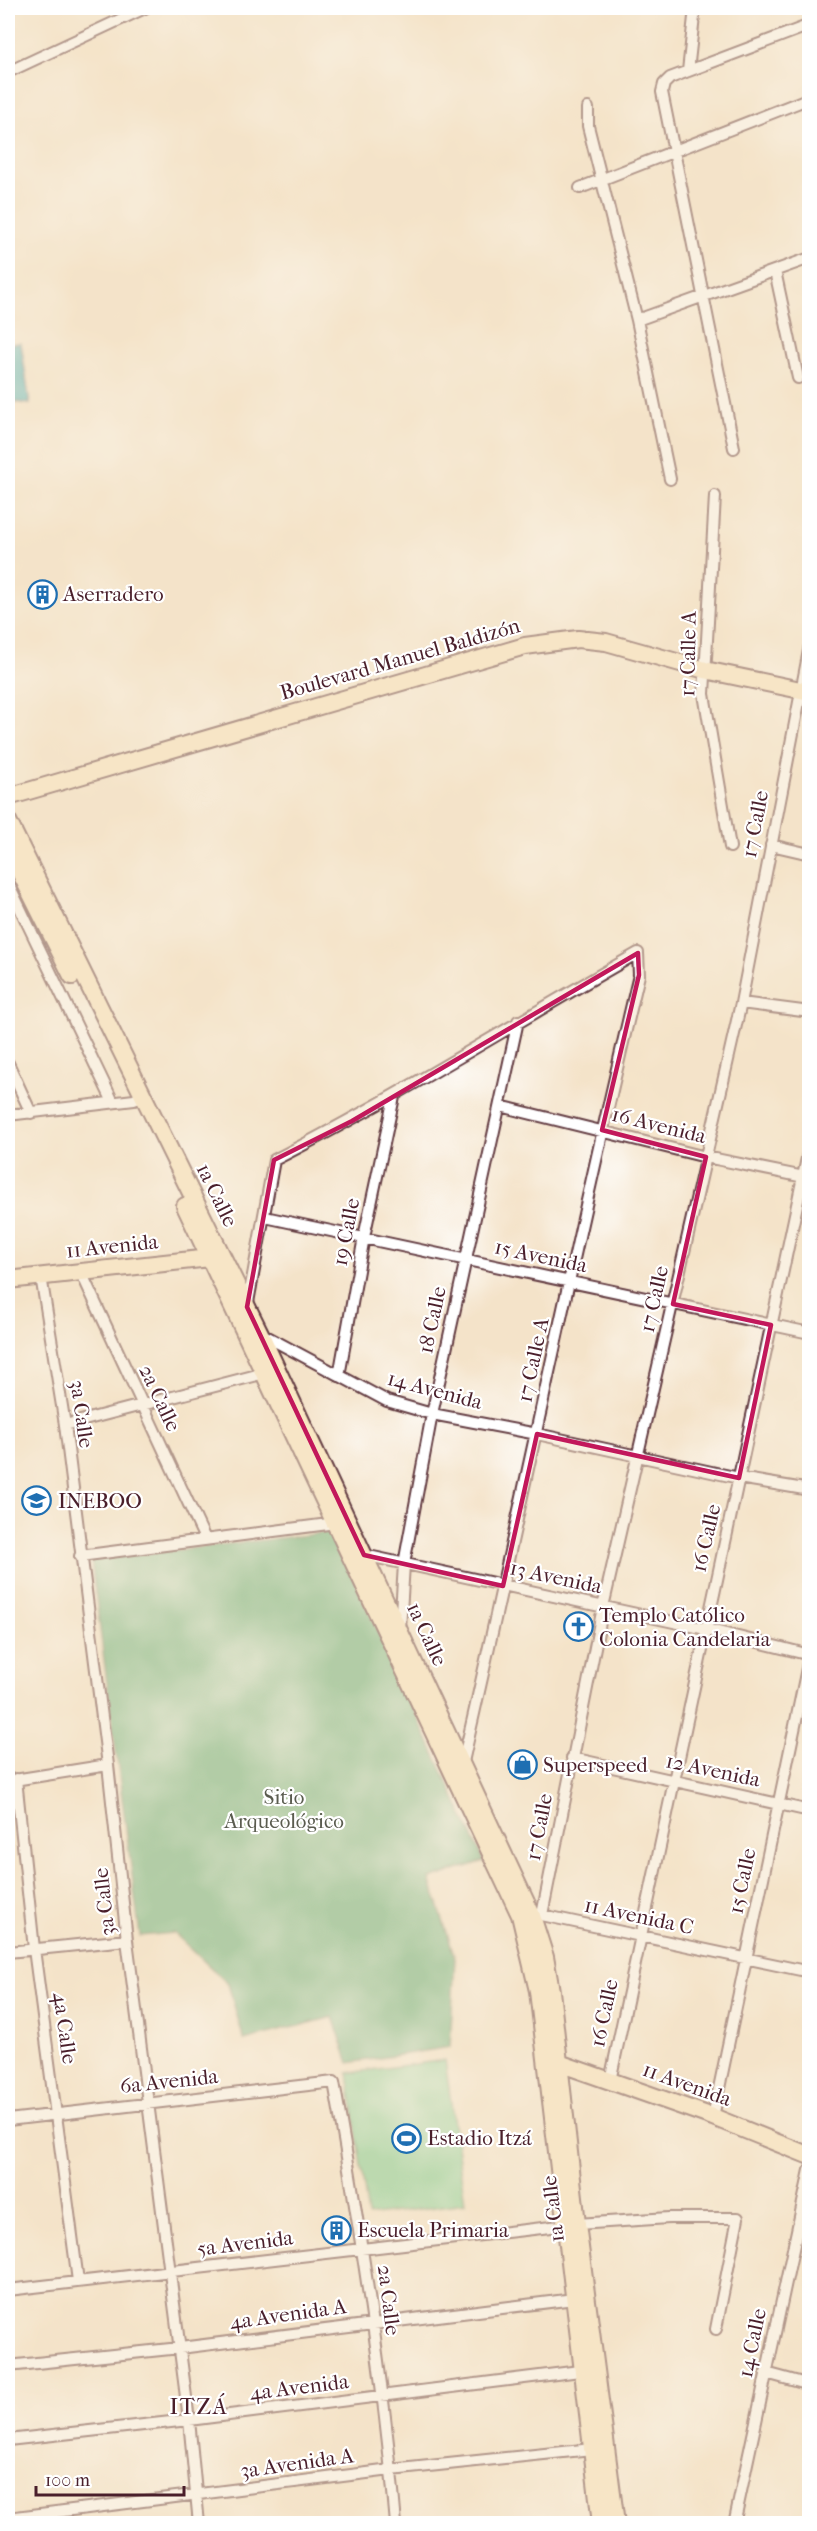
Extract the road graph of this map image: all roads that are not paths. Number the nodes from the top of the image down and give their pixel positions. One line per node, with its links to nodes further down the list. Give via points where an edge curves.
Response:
1 (145, 8): 5 (street)
2 (695, 8): 4 (street)
3 (810, 25): 4 (street)
4 (688, 71): 8 (street, via 670,78 662,92)
5 (8, 72)
6 (810, 98): 8 (street)
7 (588, 108): 9 (street, via 588,126)
8 (674, 151): 9 (street); 13 (street)
9 (602, 179): 10 (street); 14 (street)
10 (580, 188)
11 (810, 258): 12 (street)
12 (775, 271): 13 (street); 15 (street)
13 (704, 298): 14 (street); 16 (street)
14 (637, 320): 17 (street)
15 (798, 378)
16 (734, 448)
17 (670, 479)
18 (715, 496): 20 (street, 17 Calle A)
19 (810, 645): 21 (street)
20 (705, 670): 21 (main road, Boulevard Manuel Baldizón); 22 (main road, Boulevard Manuel Baldizón, via 606,642 544,642); 26 (street, 17 Calle A, via 704,694)
21 (805, 692): 24 (street, 17 Calle)
22 (8, 797)
23 (8, 821): 34 (main road, 1a Calle)
24 (771, 845): 27 (street); 29 (street, 17 Calle)
25 (8, 848): 34 (main road, 1a Calle)
26 (730, 848)
27 (810, 854)
28 (8, 884): 35 (street)
29 (741, 1003): 30 (street); 41 (street, 17 Calle)
30 (810, 1012)
31 (518, 1021): 33 (street); 36 (street, 18 Calle); 39 (street, 17 Calle A, via 638,953 639,975)
32 (8, 1064): 37 (street)
33 (394, 1096): 43 (street, via 274,1160); 44 (street, 19 Calle)
34 (139, 1097): 35 (street); 45 (main road, 1a Calle)
35 (113, 1102): 37 (street)
36 (500, 1106): 39 (street, 16 Avenida); 46 (street, 18 Calle)
37 (31, 1113): 38 (street)
38 (8, 1115)
39 (602, 1130): 41 (street, 16 Avenida); 50 (street, 17 Calle A)
40 (810, 1144): 42 (street, 16 Calle)
41 (706, 1157): 42 (street, 16 Avenida); 51 (street, 17 Calle)
42 (806, 1178): 53 (street, 16 Calle)
43 (265, 1217): 44 (street, 15 Avenida); 52 (street)
44 (364, 1237): 46 (street, 15 Avenida); 57 (street, 19 Calle)
45 (215, 1255): 47 (main road, 11 Avenida); 52 (main road, 1a Calle)
46 (464, 1260): 50 (street, 15 Avenida); 59 (street, 18 Calle)
47 (81, 1272): 48 (main road, 11 Avenida); 58 (street, 2a Calle)
48 (41, 1276): 49 (main road, 11 Avenida); 60 (street, 3a Calle)
49 (8, 1280)
50 (569, 1282): 51 (street, 15 Avenida); 61 (street, 17 Calle A)
51 (673, 1304): 53 (street, 15 Avenida); 62 (street, 17 Calle)
52 (242, 1315): 54 (main road, 1a Calle); 56 (main road, 1a Calle)
53 (771, 1324): 55 (street, 15 Avenida); 63 (street, 16 Calle)
54 (260, 1333): 57 (street, 14 Avenida); 67 (main road, 1a Calle)
55 (810, 1333)
56 (265, 1373): 58 (street); 65 (main road, 1a Calle)
57 (339, 1376): 59 (street, 14 Avenida, via 387,1401)
58 (142, 1405): 60 (street); 66 (street, 2a Calle)
59 (432, 1414): 61 (street, 14 Avenida); 69 (street, 18 Calle)
60 (65, 1425): 68 (street, 3a Calle)
61 (537, 1434): 62 (street, 14 Avenida); 70 (street, 17 Calle A)
62 (636, 1456): 63 (street, 14 Avenida); 71 (street, 17 Calle)
63 (739, 1478): 64 (street, 14 Avenida); 72 (street, 16 Calle)
64 (810, 1490)
65 (336, 1523): 66 (street); 77 (main road, 1a Calle)
66 (205, 1539): 68 (street)
67 (364, 1555): 69 (street, 13 Avenida); 73 (main road, 1a Calle)
68 (80, 1556): 76 (street, 3a Calle)
69 (405, 1564): 70 (street, 13 Avenida); 73 (street, 18 Calle)
70 (503, 1586): 71 (street, 13 Avenida); 77 (street, 17 Calle A)
71 (603, 1607): 72 (street, 13 Avenida); 75 (street, 17 Calle)
72 (705, 1629): 74 (street, 13 Avenida); 79 (street, 16 Calle)
73 (400, 1630): 77 (main road, 1a Calle)
74 (809, 1655): 80 (street, 15 Calle)
75 (572, 1758): 79 (street, 12 Avenida); 83 (street, 17 Calle)
76 (108, 1765): 78 (street); 85 (street, 3a Calle)
77 (457, 1765): 82 (main road, 1a Calle)
78 (12, 1780): 86 (street, 4a Calle)
79 (673, 1781): 80 (street, 12 Avenida); 84 (street, 16 Calle)
80 (778, 1804): 81 (street, 12 Avenida); 88 (street, 15 Calle)
81 (810, 1810)
82 (517, 1892): 83 (main road, 1a Calle); 90 (main road, 1a Calle)
83 (537, 1914): 84 (street, 11 Avenida C); 90 (main road, 1a Calle, via 551,1991)
84 (640, 1936): 88 (street, 11 Avenida C); 91 (street, 16 Calle)
85 (127, 1940): 86 (street); 93 (street, 3a Calle)
86 (34, 1949): 87 (street); 94 (street, 4a Calle)
87 (8, 1952)
88 (745, 1959): 89 (street, 11 Avenida C); 95 (street, 15 Calle)
89 (810, 1972)
90 (553, 2064): 91 (main road, 11 Avenida); 99 (main road, 1a Calle)
91 (609, 2081): 95 (main road, 11 Avenida)
92 (334, 2082): 93 (street, 6a Avenida); 100 (street, 2a Calle)
93 (148, 2103): 94 (street, 6a Avenida); 101 (street, 3a Calle)
94 (57, 2114): 96 (street, 6a Avenida); 102 (street, 4a Calle)
95 (713, 2117): 97 (main road, 11 Avenida)
96 (8, 2120)
97 (810, 2156)
98 (810, 2170): 110 (street, 14 Calle)
99 (571, 2224): 100 (street, 5a Avenida); 104 (main road, 1a Calle); 106 (street, 5a Avenida, via 738,2218); 109 (main road, 1a Calle)
100 (363, 2248): 101 (street, 5a Avenida); 105 (street, 2a Calle)
101 (171, 2272): 102 (street, 5a Avenida); 107 (street, 3a Calle)
102 (78, 2281): 103 (street, 5a Avenida)
103 (8, 2290)
104 (574, 2299): 105 (street, 4a Avenida A); 109 (main road, 1a Calle)
105 (372, 2322): 107 (street, 4a Avenida A); 112 (street, 2a Calle)
106 (716, 2330)
107 (180, 2348): 108 (street, 4a Avenida A); 113 (street, 3a Calle)
108 (8, 2366)
109 (589, 2370): 112 (street, 4a Avenida); 115 (main road, 1a Calle); 122 (main road, 1a Calle)
110 (766, 2373): 111 (street); 123 (street, 14 Calle)
111 (810, 2385)
112 (383, 2396): 113 (street, 4a Avenida); 116 (street, 2a Calle)
113 (189, 2420): 114 (street, 4a Avenida); 117 (street, 3a Calle)
114 (8, 2440)
115 (592, 2449): 116 (street, 3a Avenida A); 121 (main road, 1a Calle)
116 (391, 2470): 117 (street, 3a Avenida A); 120 (street, 2a Calle)
117 (197, 2496): 118 (street, 3a Avenida A); 119 (street, 3a Calle)
118 (8, 2518)
119 (199, 2523)
120 (396, 2523)
121 (601, 2523)
122 (616, 2523)
123 (734, 2523)

